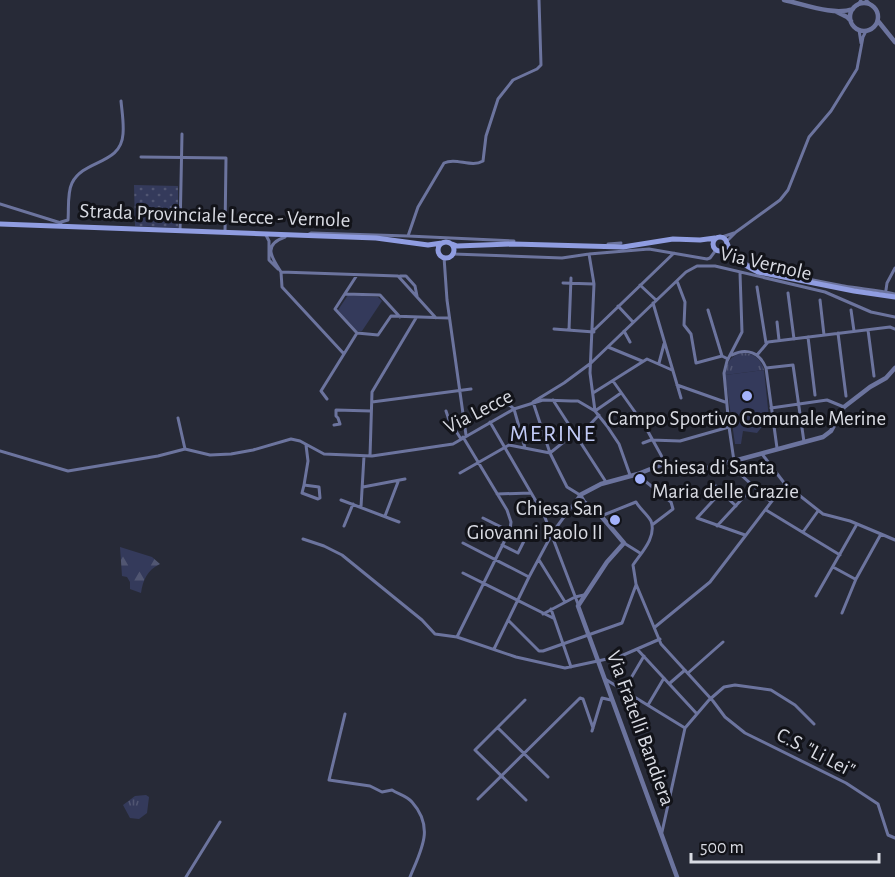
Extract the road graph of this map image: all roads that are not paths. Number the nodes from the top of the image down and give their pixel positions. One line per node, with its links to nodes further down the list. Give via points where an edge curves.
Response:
1 (538, 0): 28 (street, via 541,66 513,80 498,99 483,161 443,164 418,207)
2 (784, 0): 5 (street)
3 (859, 4): 4 (street); 4 (street); 5 (street, via 847,11); 6 (street)
4 (871, 5): 7 (street)
5 (832, 10): 6 (street)
6 (851, 21): 9 (street)
7 (878, 21): 8 (street); 11 (street)
8 (873, 28): 10 (street); 11 (street)
9 (859, 30): 10 (street); 13 (street)
10 (866, 31): 13 (street)
11 (891, 37): 12 (street)
12 (895, 42)
13 (862, 45): 23 (street, via 857,69 831,111 809,136 788,190)
14 (122, 101): 20 (street, via 123,137 111,157 93,164 74,180 68,220)
15 (182, 134): 17 (street)
16 (141, 157): 17 (street)
17 (181, 158): 21 (street); 22 (street, via 226,159)
18 (0, 204): 20 (street)
19 (0, 224): 20 (main road, Strada Provinciale Lecce - Vernole)
20 (61, 224): 21 (main road, Strada Provinciale Lecce - Vernole)
21 (180, 231): 22 (main road, Strada Provinciale Lecce - Vernole)
22 (225, 232): 24 (main road, Strada Provinciale Lecce - Vernole)
23 (736, 232): 30 (street); 30 (street)
24 (265, 233): 25 (main road, Strada Provinciale Lecce - Vernole); 31 (street)
25 (274, 234): 26 (main road, Strada Provinciale Lecce - Vernole); 31 (street); 32 (street)
26 (289, 234): 27 (main road, Strada Provinciale Lecce - Vernole); 32 (street)
27 (309, 234): 28 (street); 35 (main road, Strada Provinciale Lecce - Vernole)
28 (408, 237): 33 (street)
29 (700, 240): 30 (main road, Strada Provinciale Lecce - Vernole); 36 (main road, Strada Provinciale Lecce - Vernole, via 673,239 623,247); 37 (main road, Strada Provinciale Lecce - Vernole)
30 (723, 240): 37 (main road); 37 (main road); 42 (main road, Strada Provinciale Lecce - Vernole)
31 (269, 241): 44 (street, via 269,260)
32 (275, 241): 44 (street, via 271,257)
33 (447, 241): 34 (street); 35 (main road, Strada Provinciale Lecce - Vernole); 36 (main road, Strada Provinciale Lecce - Vernole); 38 (main road); 41 (main road)
34 (621, 243)
35 (428, 245): 38 (main road, Strada Provinciale Lecce - Vernole)
36 (466, 246): 41 (main road, Strada Provinciale Lecce - Vernole)
37 (717, 248): 39 (street, via 710,258); 42 (main road, Strada Provinciale Lecce - Vernole)
38 (439, 251): 41 (main road, Strada Provinciale Lecce - Vernole)
39 (674, 252): 40 (street, via 649,249); 52 (street)
40 (589, 254): 41 (street, via 562,258); 51 (street)
41 (449, 255): 68 (street, via 443,264)
42 (734, 256): 55 (main road, Strada Provinciale Lecce - Vernole, via 758,272)
43 (895, 268): 54 (street)
44 (280, 271): 46 (street); 88 (street, via 281,285)
45 (740, 273): 48 (street, Via Vernole, via 702,265 690,269); 65 (street, Via Vernole, via 825,292 871,312); 91 (street, via 742,332)
46 (357, 275): 57 (street); 67 (street, via 398,276)
47 (571, 278): 50 (street)
48 (677, 281): 60 (street, Via Vernole); 90 (street, via 685,302 684,325 691,334 696,363)
49 (563, 284): 50 (street)
50 (570, 284): 51 (street); 73 (street)
51 (594, 284): 75 (street)
52 (640, 285): 60 (street); 61 (street)
53 (757, 286): 86 (street)
54 (886, 288): 55 (street); 58 (street)
55 (880, 292): 58 (main road, Strada Provinciale Lecce - Vernole)
56 (789, 293): 82 (street)
57 (345, 294): 64 (street, via 380,295); 78 (street, via 335,309)
58 (895, 295)
59 (820, 300): 80 (street)
60 (654, 302): 69 (street, Via Vernole); 85 (street)
61 (618, 306): 69 (street); 75 (street)
62 (708, 310): 90 (street)
63 (851, 310): 77 (street)
64 (399, 317): 66 (street); 78 (street, via 391,316 378,335)
65 (895, 317)
66 (416, 318): 67 (street); 111 (street, via 373,390)
67 (436, 318): 68 (street)
68 (449, 318): 102 (street)
69 (633, 322): 76 (street, Via Vernole)
70 (777, 322): 83 (street)
71 (554, 329): 73 (street)
72 (895, 329): 74 (street)
73 (569, 330): 75 (street)
74 (868, 330): 77 (street); 98 (street)
75 (594, 331): 94 (street)
76 (624, 331): 84 (street); 87 (street, Via Vernole)
77 (854, 331): 79 (street)
78 (357, 333): 88 (street)
79 (838, 333): 80 (street); 107 (street)
80 (824, 335): 81 (street)
81 (808, 337): 82 (street); 105 (street)
82 (794, 339): 83 (street)
83 (779, 340): 86 (street)
84 (630, 342)
85 (665, 343): 93 (street); 97 (street)
86 (766, 343): 89 (street)
87 (608, 347): 92 (street); 94 (street, Via Vernole)
88 (344, 354): 109 (street, via 321,392)
89 (757, 355): 91 (street, via 745,351); 95 (street)
90 (722, 356): 91 (street)
91 (729, 358): 113 (street, via 723,373)
92 (643, 362): 93 (street, via 650,359); 99 (street)
93 (659, 363): 97 (street)
94 (591, 364): 103 (street); 112 (street, Via Vernole)
95 (766, 368): 114 (street, via 793,364); 116 (street)
96 (895, 368): 115 (street)
97 (673, 370): 100 (street)
98 (874, 376)
99 (613, 381): 103 (street); 104 (street)
100 (677, 385): 108 (street); 113 (street)
101 (471, 389): 102 (street)
102 (459, 390): 111 (street); 131 (street)
103 (593, 393): 120 (street)
104 (621, 393): 120 (street); 121 (street)
105 (815, 394)
106 (499, 396): 117 (street)
107 (846, 396)
108 (681, 398)
109 (327, 399)
110 (553, 400): 112 (street, Via Lecce); 120 (street, Via Lecce, via 578,401); 130 (street)
111 (371, 402): 118 (street)
112 (532, 402): 117 (street, Via Lecce); 142 (street)
113 (725, 402): 129 (street)
114 (799, 404): 115 (street, via 827,400); 116 (street); 124 (street)
115 (844, 407): 134 (street, via 827,434)
116 (771, 408): 127 (street)
117 (514, 409): 125 (street, Via Lecce); 138 (street)
118 (371, 411): 126 (street, via 336,410 340,424); 145 (street)
119 (446, 411): 131 (street)
120 (595, 411): 122 (street)
121 (635, 412)
122 (598, 415): 132 (street); 150 (street, via 619,444)
123 (178, 418): 140 (street)
124 (801, 420): 127 (street); 134 (street)
125 (490, 422): 131 (street, Via Lecce); 137 (street, Via Fratelli Bandiera)
126 (334, 424)
127 (774, 424): 139 (street)
128 (646, 428): 133 (street)
129 (729, 428): 133 (street, via 680,441); 146 (street)
130 (576, 433): 132 (street); 142 (street)
131 (464, 437): 145 (street, Via Lecce, via 444,446); 147 (street)
132 (578, 438): 154 (street)
133 (651, 440): 135 (street); 148 (street, via 662,454)
134 (804, 442): 139 (street)
135 (643, 443)
136 (306, 445): 140 (street, Via Lecce, via 291,439 221,455); 144 (street, Via Lecce, via 324,454); 156 (street)
137 (504, 447): 138 (street); 147 (street); 161 (street, Via Fratelli Bandiera)
138 (525, 448): 142 (street)
139 (777, 448): 143 (street)
140 (185, 449): 141 (street, via 68,471)
141 (0, 451)
142 (550, 453): 163 (street, via 567,487)
143 (761, 453): 146 (street); 155 (street)
144 (364, 456): 145 (street, Via Lecce); 159 (street)
145 (370, 456)
146 (734, 461): 148 (street, via 699,469); 158 (street, via 740,474)
147 (478, 462): 149 (street); 162 (street)
148 (664, 464): 150 (street)
149 (459, 472)
150 (630, 475): 154 (street)
151 (405, 480): 152 (street)
152 (399, 481): 159 (street); 171 (street)
153 (645, 481): 177 (street, via 671,502 673,509)
154 (606, 482): 163 (street)
155 (785, 484): 165 (street); 170 (street)
156 (304, 485): 156 (street, via 319,487 320,498 302,493)
157 (716, 486): 160 (street)
158 (754, 486): 165 (street); 167 (street)
159 (363, 487): 168 (street)
160 (721, 492): 167 (street); 179 (street, via 698,518)
161 (531, 493): 162 (street); 180 (street, Via Fratelli Bandiera)
162 (497, 494): 181 (street, via 509,514)
163 (580, 495): 172 (street); 175 (street)
164 (341, 500): 166 (street)
165 (771, 502): 169 (street)
166 (353, 504): 168 (street); 178 (street)
167 (736, 506): 179 (street)
168 (361, 507): 171 (street)
169 (766, 510): 182 (street); 184 (street)
170 (818, 511): 176 (street); 182 (street)
171 (385, 516): 174 (street)
172 (601, 516): 177 (street, via 636,502); 189 (street)
173 (483, 518): 181 (street)
174 (399, 522)
175 (562, 522): 180 (street); 185 (street)
176 (856, 524): 183 (street); 192 (street)
177 (652, 525): 191 (street)
178 (345, 526)
179 (717, 526): 184 (street)
180 (549, 527): 185 (street, Via Fratelli Bandiera)
181 (510, 531): 190 (street); 190 (street, via 525,539 518,553)
182 (803, 532): 192 (street)
183 (881, 534): 187 (street); 198 (street)
184 (745, 535): 212 (street, via 710,582)
185 (552, 536): 194 (street); 203 (street, Via Fratelli Bandiera)
186 (303, 539): 214 (street, via 342,555 435,634)
187 (895, 540)
188 (462, 543): 193 (street)
189 (624, 543): 191 (street); 201 (street)
190 (502, 545): 193 (street)
191 (641, 554): 200 (street, via 633,567)
192 (840, 555): 195 (street)
193 (495, 559): 197 (street); 199 (street)
194 (538, 560): 197 (street); 205 (street)
195 (833, 567): 198 (street); 202 (street)
196 (463, 573): 199 (street)
197 (529, 577): 204 (street)
198 (856, 579): 208 (street)
199 (483, 584): 204 (street); 214 (street)
200 (636, 584): 212 (street, C.S. "Li Lei"); 213 (street, via 622,623)
201 (586, 594): 203 (street); 206 (street)
202 (816, 596)
203 (575, 597): 205 (street); 206 (street, Via Fratelli Bandiera)
204 (518, 601): 209 (street); 211 (street)
205 (565, 602): 207 (street)
206 (578, 606): 213 (street, Via Fratelli Bandiera)
207 (551, 609): 209 (street); 210 (street)
208 (842, 613)
209 (543, 614): 210 (street)
210 (553, 618): 217 (street)
211 (508, 620): 217 (street, via 540,652); 218 (street)
212 (655, 627): 215 (street, C.S. "Li Lei")
213 (590, 635): 217 (street); 221 (street, Via Fratelli Bandiera)
214 (457, 637): 218 (street)
215 (660, 639): 219 (street); 223 (street, C.S. "Li Lei")
216 (723, 642): 223 (street)
217 (563, 644): 222 (street)
218 (494, 649): 222 (street, via 548,665)
219 (638, 649): 220 (street); 221 (street)
220 (644, 656): 224 (street); 227 (street)
221 (599, 661): 222 (street); 225 (street, Via Fratelli Bandiera)
222 (571, 667)
223 (686, 672): 226 (street); 229 (street, C.S. "Li Lei")
224 (665, 678): 226 (street); 231 (street)
225 (605, 680): 227 (street); 230 (street, Via Fratelli Bandiera)
226 (670, 684): 233 (street)
227 (624, 690): 231 (street)
228 (525, 699): 235 (street)
229 (710, 699): 233 (street); 234 (street, via 724,687 771,690 795,705); 244 (street, C.S. "Li Lei", via 745,733 837,778 878,804 886,832)
230 (613, 700): 237 (street, via 602,698 592,729 580,698); 243 (street, Via Fratelli Bandiera)
231 (648, 705): 236 (street)
232 (345, 714): 246 (street, via 329,780 370,786 382,792 392,790 411,801 426,832)
233 (697, 714): 236 (street)
234 (814, 724)
235 (498, 728): 237 (street); 238 (street, via 475,750)
236 (685, 728): 243 (street)
237 (523, 753): 238 (street); 239 (street)
238 (501, 776): 240 (street); 241 (street)
239 (548, 777)
240 (478, 799)
241 (526, 800)
242 (220, 822): 245 (street)
243 (662, 832): 247 (street, Via Fratelli Bandiera)
244 (895, 838)
245 (186, 877)
246 (410, 877)
247 (677, 877)

